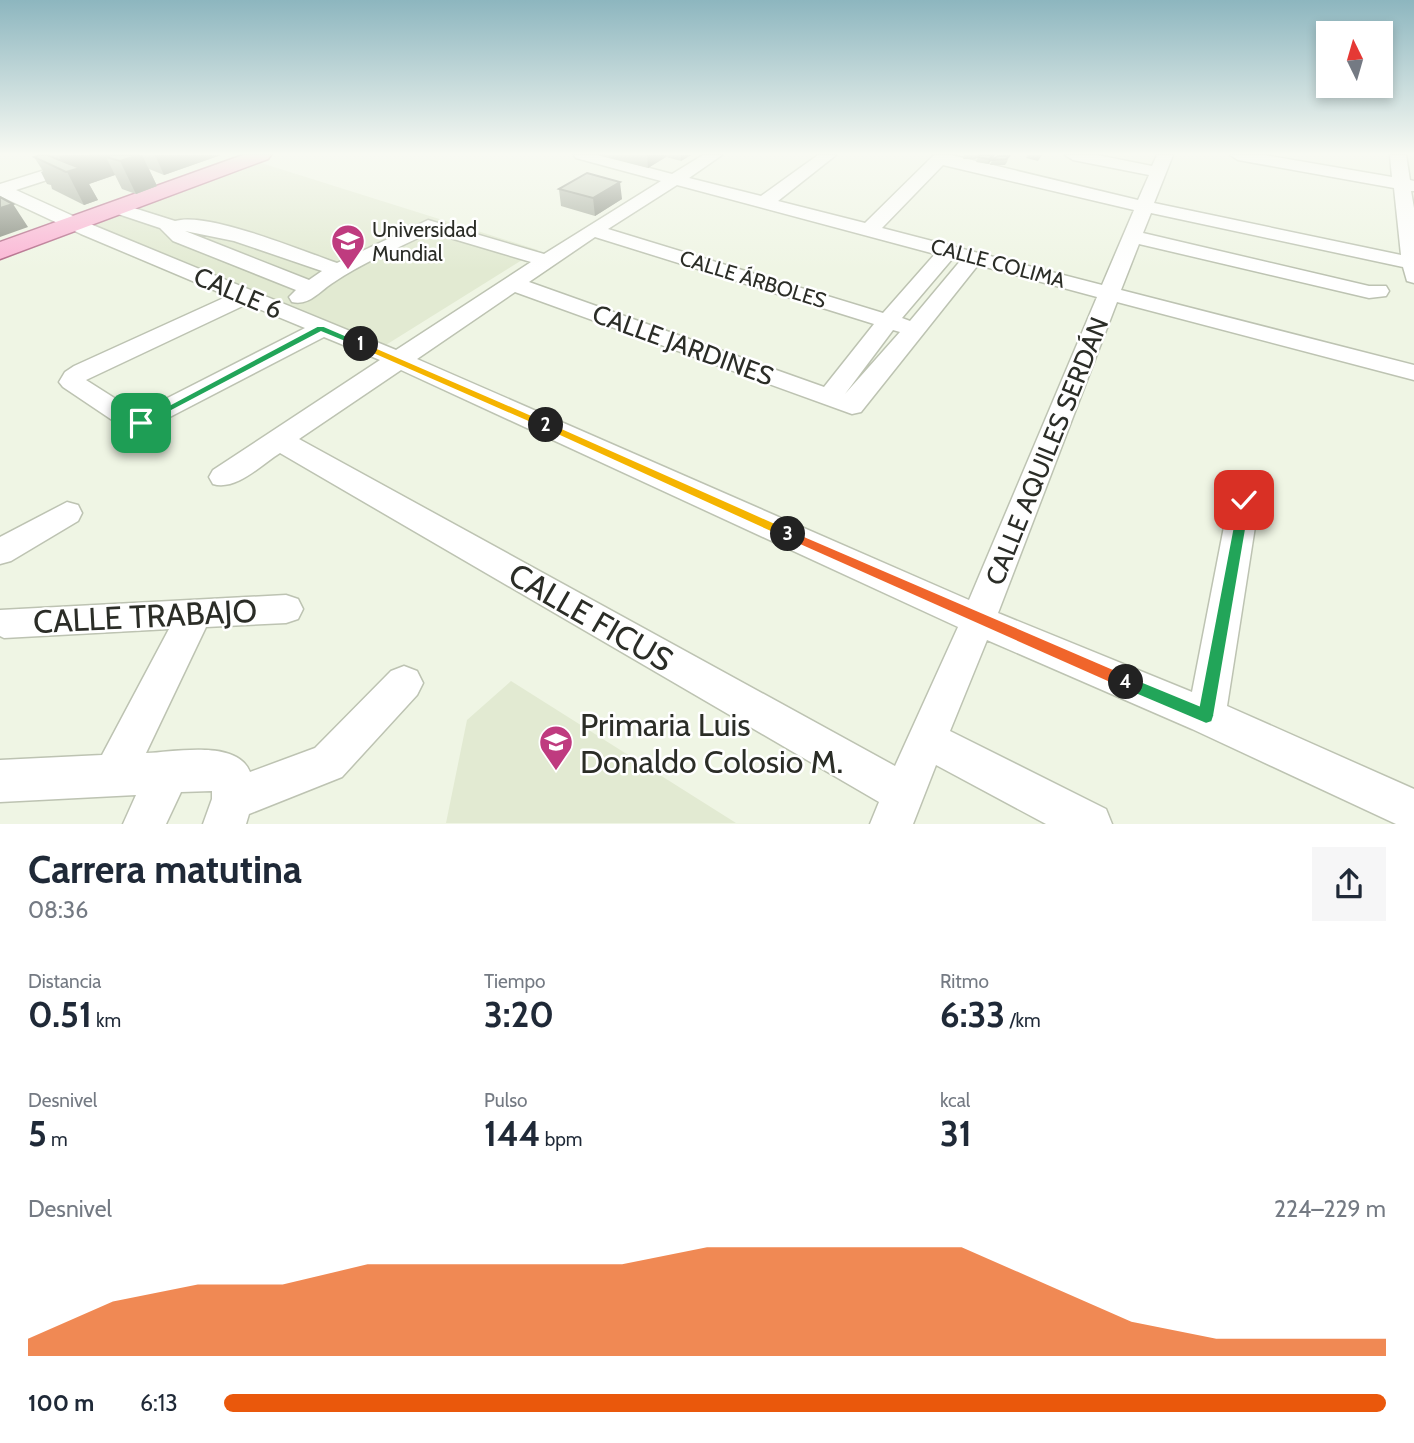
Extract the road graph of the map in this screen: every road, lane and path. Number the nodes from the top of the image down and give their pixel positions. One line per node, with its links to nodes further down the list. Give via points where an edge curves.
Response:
1 (9, 193): 12 (street, CALLE 6)
2 (157, 193): 11 (main road)
3 (652, 193): 16 (street)
4 (732, 193): 10 (street, CALLE COLIMA)
5 (776, 193): 10 (street)
6 (905, 193): 15 (street)
7 (1047, 193): 14 (street)
8 (1150, 193): 14 (street, CALLE AQUILES SERDÁN)
9 (1408, 193): 22 (street)
10 (765, 202): 15 (street, CALLE COLIMA)
11 (118, 208): 12 (main road); 13 (street)
12 (74, 224): 18 (main road); 27 (street, CALLE 6)
13 (167, 224): 21 (street, via 197,226); 25 (street, via 180,237)
14 (1138, 225): 22 (street); 23 (street); 26 (street, CALLE AQUILES SERDÁN)
15 (870, 229): 17 (street, CALLE COLIMA)
16 (593, 230): 20 (street); 29 (street, CALLE ÁRBOLES)
17 (949, 250): 19 (street, CALLE COLIMA); 29 (street)
18 (0, 251)
19 (974, 257): 26 (street, CALLE COLIMA); 31 (street)
20 (548, 261): 21 (street, via 428,226); 24 (street)
21 (338, 270): 25 (street)
22 (1413, 271)
23 (1299, 272)
24 (514, 284): 32 (street); 34 (street, CALLE JARDINES)
25 (311, 288): 28 (street)
26 (1111, 292): 33 (street, CALLE COLIMA); 42 (street, CALLE AQUILES SERDÁN)
27 (246, 296): 28 (street, CALLE 6); 30 (street, via 83,372 72,382 141,423)
28 (281, 312): 30 (street, CALLE 6)
29 (888, 321): 31 (street, CALLE ÁRBOLES); 34 (street)
30 (321, 328): 32 (street, CALLE 6)
31 (913, 329): 34 (street)
32 (400, 360): 35 (street); 42 (street, CALLE 6)
33 (1414, 373)
34 (841, 402)
35 (279, 440): 36 (street); 50 (street, CALLE FICUS)
36 (223, 477)
37 (1244, 500): 45 (street)
38 (67, 513): 39 (street)
39 (0, 552)
40 (286, 609): 41 (street, CALLE TRABAJO)
41 (195, 614): 43 (street, CALLE TRABAJO); 48 (street)
42 (978, 620): 45 (street, CALLE 6); 46 (street, CALLE AQUILES SERDÁN)
43 (4, 623)
44 (404, 683): 52 (street, via 328,763)
45 (1206, 716): 51 (street, CALLE 6)
46 (928, 740): 50 (street, CALLE AQUILES SERDÁN); 54 (street)
47 (169, 772): 48 (street); 52 (street, via 220,770 233,779); 53 (street)
48 (114, 775): 49 (street)
49 (0, 781)
50 (897, 808)
51 (1414, 810)
52 (229, 811)
53 (144, 824)
54 (1091, 824)

